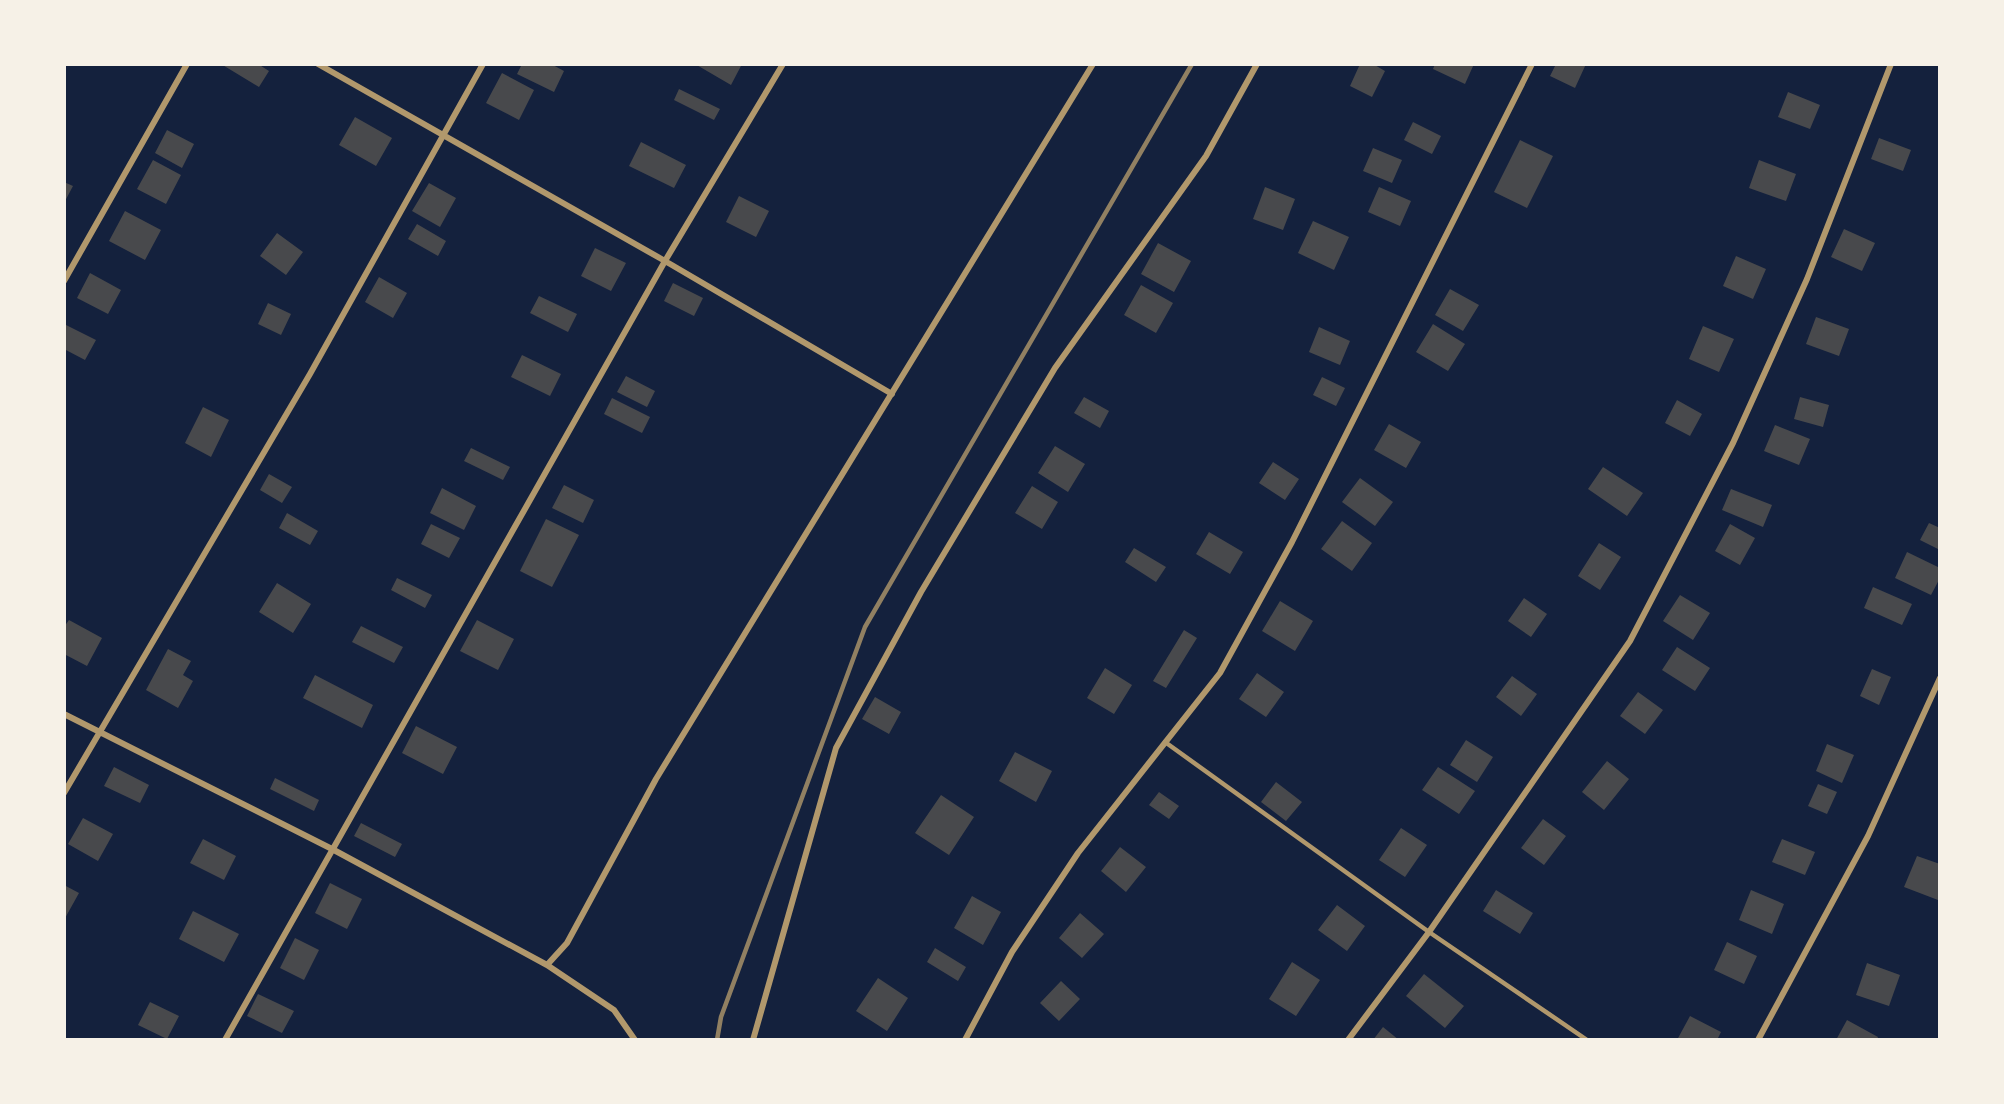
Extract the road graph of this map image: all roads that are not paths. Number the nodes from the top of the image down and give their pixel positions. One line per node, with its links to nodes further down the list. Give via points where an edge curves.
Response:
1 (187, 64): 11 (street)
2 (318, 64): 9 (street)
3 (483, 64): 9 (street)
4 (783, 64): 10 (street)
5 (1093, 64): 12 (street)
6 (1257, 64): 23 (street, via 1206,156 1055,368 921,592 836,748)
7 (1532, 64): 16 (street, via 1292,542 1220,673)
8 (1891, 64): 19 (street, via 1807,279 1733,443 1630,641)
9 (442, 135): 10 (street); 15 (street, via 310,374)
10 (665, 261): 12 (street); 18 (street)
11 (64, 281)
12 (892, 393): 20 (street, via 656,779 567,944)
13 (1940, 678): 27 (street, via 1868,836)
14 (64, 714): 15 (street)
15 (99, 731): 17 (street); 18 (street)
16 (1166, 742): 19 (lane); 24 (street, via 1078,853 1012,952)
17 (64, 793)
18 (332, 849): 20 (street); 21 (street)
19 (1429, 932): 25 (street); 26 (lane)
20 (547, 965): 22 (street, via 614,1010)
21 (225, 1040)
22 (635, 1040)
23 (753, 1040)
24 (965, 1040)
25 (1348, 1040)
26 (1587, 1040)
27 (1758, 1040)

